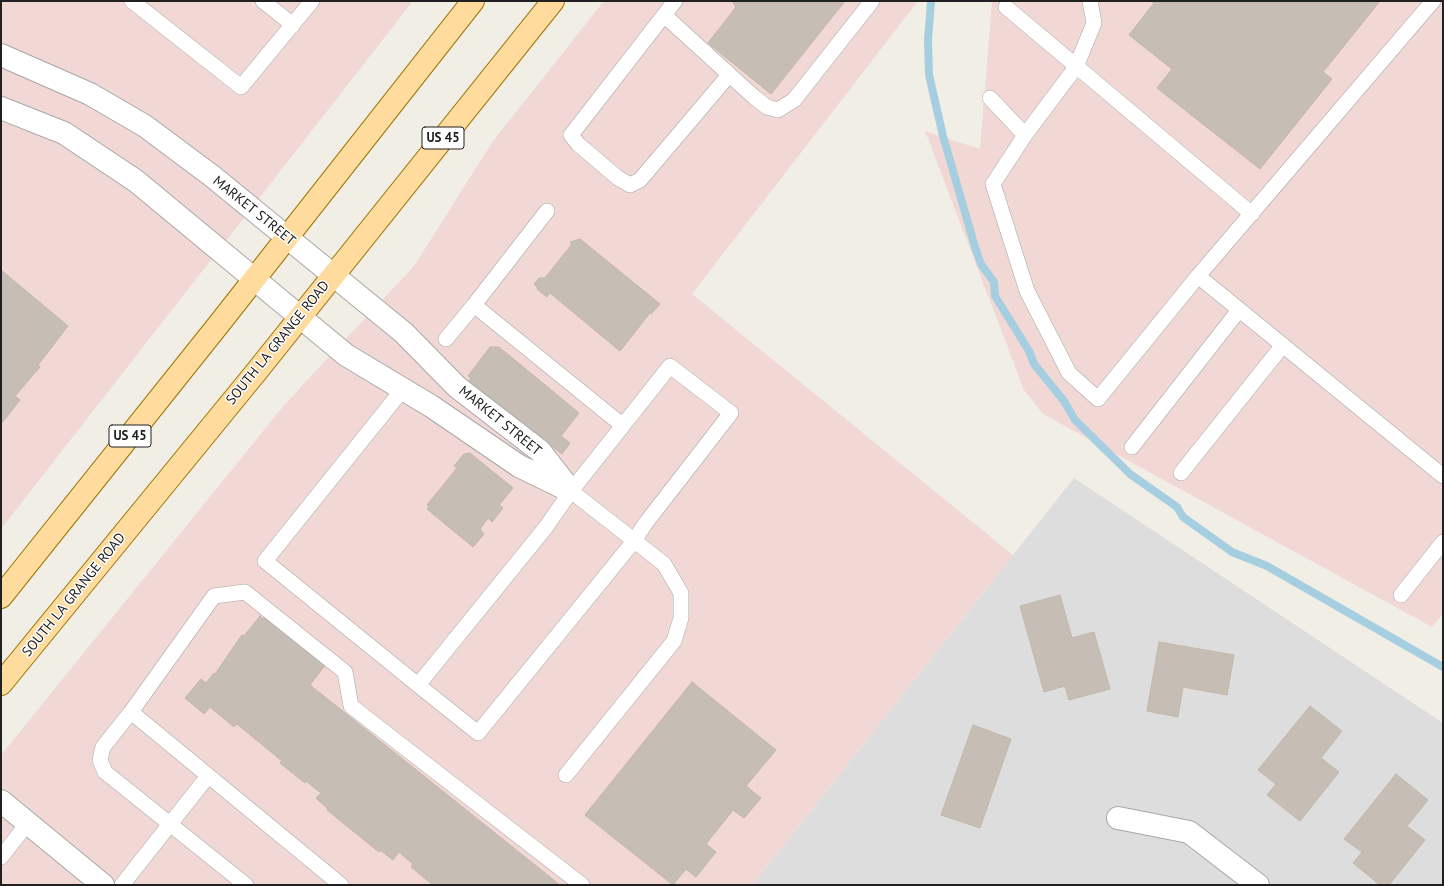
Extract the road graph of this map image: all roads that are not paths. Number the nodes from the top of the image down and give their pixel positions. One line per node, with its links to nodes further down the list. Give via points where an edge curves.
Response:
1 (132, 1): 12 (lane, via 241,87)
2 (263, 1): 12 (lane)
3 (312, 1): 12 (lane)
4 (473, 1): 21 (main road, US 45)
5 (553, 1): 22 (main road, SOUTH LA GRANGE ROAD / US 45)
6 (675, 1): 11 (lane)
7 (872, 1): 15 (lane, via 794,100 778,110 767,106)
8 (1090, 1): 14 (lane, via 1094,23)
9 (1433, 1): 20 (lane)
10 (1006, 7): 14 (lane)
11 (664, 15): 15 (lane); 15 (lane, via 571,135 578,144 630,185 640,180)
12 (293, 24)
13 (1, 55): 21 (street, MARKET STREET, via 90,94 145,126)
14 (1076, 67): 18 (lane); 20 (lane)
15 (729, 75)
16 (990, 98): 18 (lane)
17 (1, 108): 24 (street, MARKET STREET, via 64,134 136,181)
18 (1025, 135): 23 (lane, via 993,184 1027,291 1069,373 1098,399)
19 (547, 211): 25 (lane)
20 (1252, 214): 23 (lane)
21 (287, 237): 22 (street, MARKET STREET); 24 (main road, US 45)
22 (333, 275): 27 (main road, SOUTH LA GRANGE ROAD / US 45); 35 (street, MARKET STREET, via 404,333 457,387 540,451)
23 (1198, 276): 26 (lane)
24 (255, 279): 27 (street, MARKET STREET); 39 (main road, US 45)
25 (474, 305): 28 (lane); 31 (lane)
26 (1240, 310): 29 (lane); 32 (lane)
27 (300, 317): 30 (street, MARKET STREET, via 346,355); 40 (main road, SOUTH LA GRANGE ROAD / US 45)
28 (446, 339)
29 (1283, 345): 33 (lane); 34 (lane)
30 (403, 389): 35 (street, MARKET STREET, via 519,466); 41 (lane, via 266,561)
31 (622, 425): 35 (lane); 36 (lane, via 670,366 731,413)
32 (1132, 447)
33 (1181, 473)
34 (1443, 476)
35 (571, 491): 36 (lane); 41 (lane, via 546,527)
36 (634, 541): 41 (lane, via 478,734); 43 (lane, via 664,564 681,593 681,618 674,641)
37 (1443, 542): 38 (lane)
38 (1401, 595)
39 (1, 597)
40 (1, 684)
41 (418, 685)
42 (131, 712): 44 (lane); 48 (lane, via 103,747 100,760 105,772); 54 (lane, via 214,596 245,592 345,672 351,706)
43 (566, 775)
44 (208, 776): 48 (lane); 53 (lane)
45 (1, 801): 47 (street)
46 (1118, 818): 55 (street, via 1189,832)
47 (28, 823): 49 (lane); 50 (street)
48 (169, 824): 51 (lane); 52 (lane)
49 (1, 857)
50 (103, 885)
51 (122, 885)
52 (246, 885)
53 (341, 885)
54 (582, 885)
55 (1258, 885)

